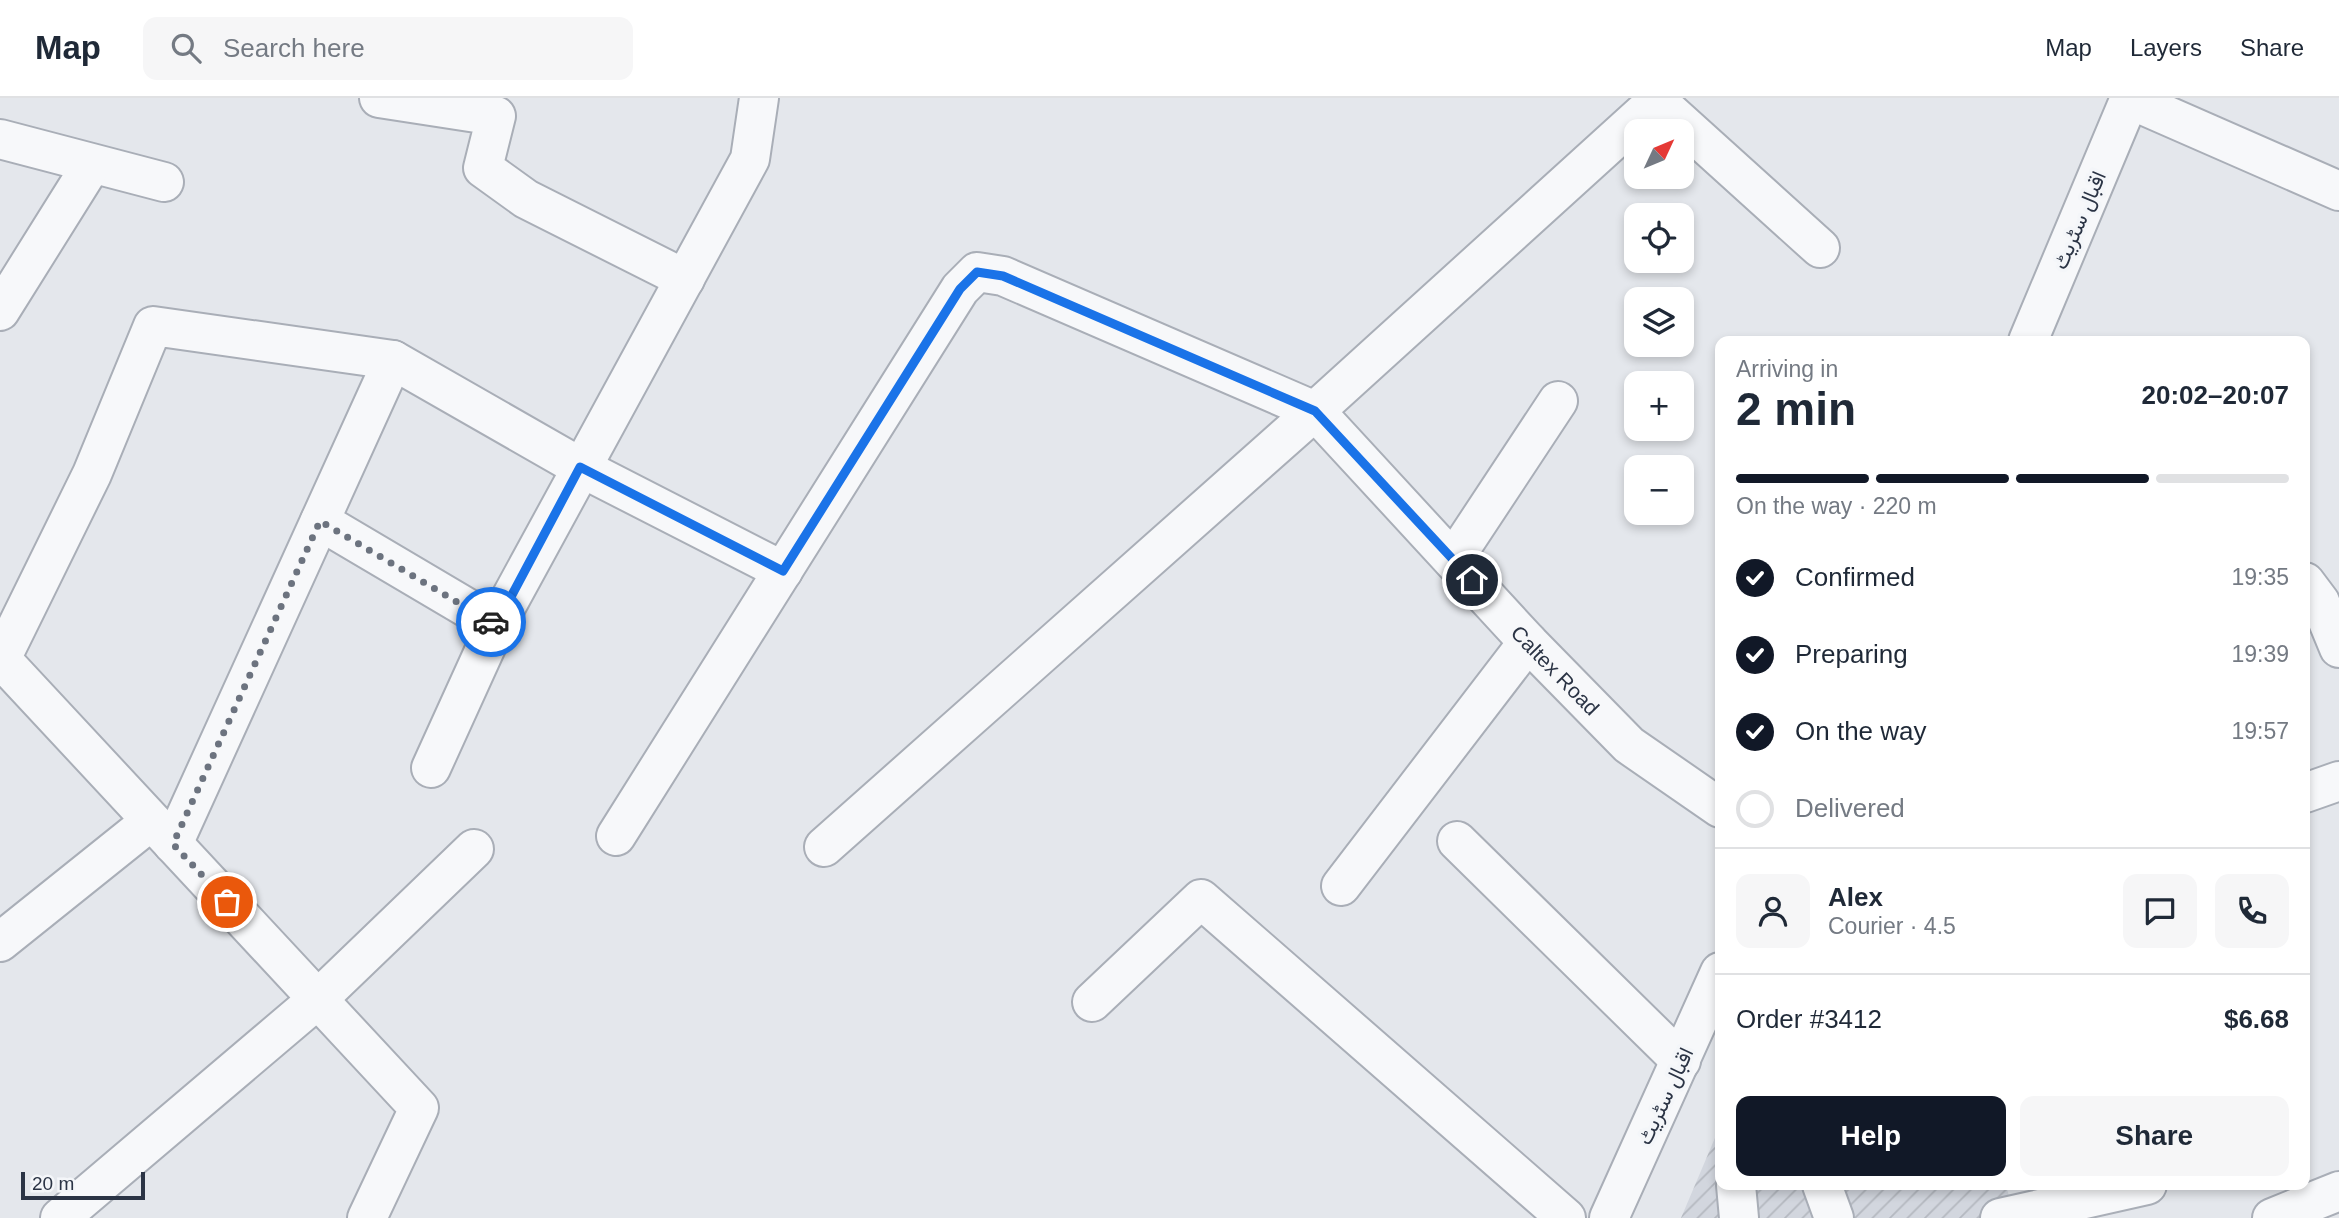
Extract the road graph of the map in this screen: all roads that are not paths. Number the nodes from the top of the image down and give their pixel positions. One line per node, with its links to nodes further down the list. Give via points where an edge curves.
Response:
1 (379, 98): 10 (street, via 496,116 483,168 526,199)
2 (760, 98): 10 (street, via 750,159)
3 (2129, 98): 8 (street); 12 (street, اقبال سٹریٹ)
4 (1656, 99): 9 (street); 15 (street)
5 (0, 139): 6 (street)
6 (92, 164): 7 (street); 11 (street)
7 (164, 182)
8 (2339, 191)
9 (1820, 248)
10 (685, 279): 16 (street)
11 (0, 311)
12 (2030, 336)
13 (393, 360): 16 (street); 17 (street); 24 (street, via 153,326 92,474)
14 (1558, 401): 18 (street)
15 (1315, 411): 18 (street, Caltex Road); 19 (street, Caltex Road, via 1003,276 977,272 960,289); 32 (street)
16 (580, 467): 19 (street); 21 (street)
17 (320, 521): 21 (street); 29 (street)
18 (1453, 560): 22 (street, Caltex Road)
19 (783, 571): 30 (street)
20 (2310, 589): 23 (street)
21 (496, 625): 25 (street)
22 (1528, 642): 28 (street, Caltex Road, via 1629,745); 34 (street)
23 (2339, 648)
24 (1, 661): 29 (street)
25 (431, 768)
26 (2339, 781): 27 (street)
27 (2310, 791)
28 (1715, 805)
29 (162, 832): 35 (street); 37 (street)
30 (616, 836)
31 (1457, 841): 39 (street)
32 (824, 847)
33 (474, 849): 37 (street)
34 (1341, 886)
35 (0, 942)
36 (1715, 996): 39 (street, اقبال سٹریٹ)
37 (318, 999): 45 (street); 46 (street, via 419,1108)
38 (1092, 1002): 47 (street, via 1201,899)
39 (1681, 1061): 48 (street, اقبال سٹریٹ)
40 (1736, 1190): 49 (street)
41 (1824, 1190): 50 (street)
42 (2125, 1190): 51 (street)
43 (2339, 1191): 44 (street)
44 (2293, 1215)
45 (60, 1218)
46 (367, 1218)
47 (1566, 1218)
48 (1609, 1218)
49 (1739, 1218)
50 (1834, 1218)
51 (2000, 1218)

